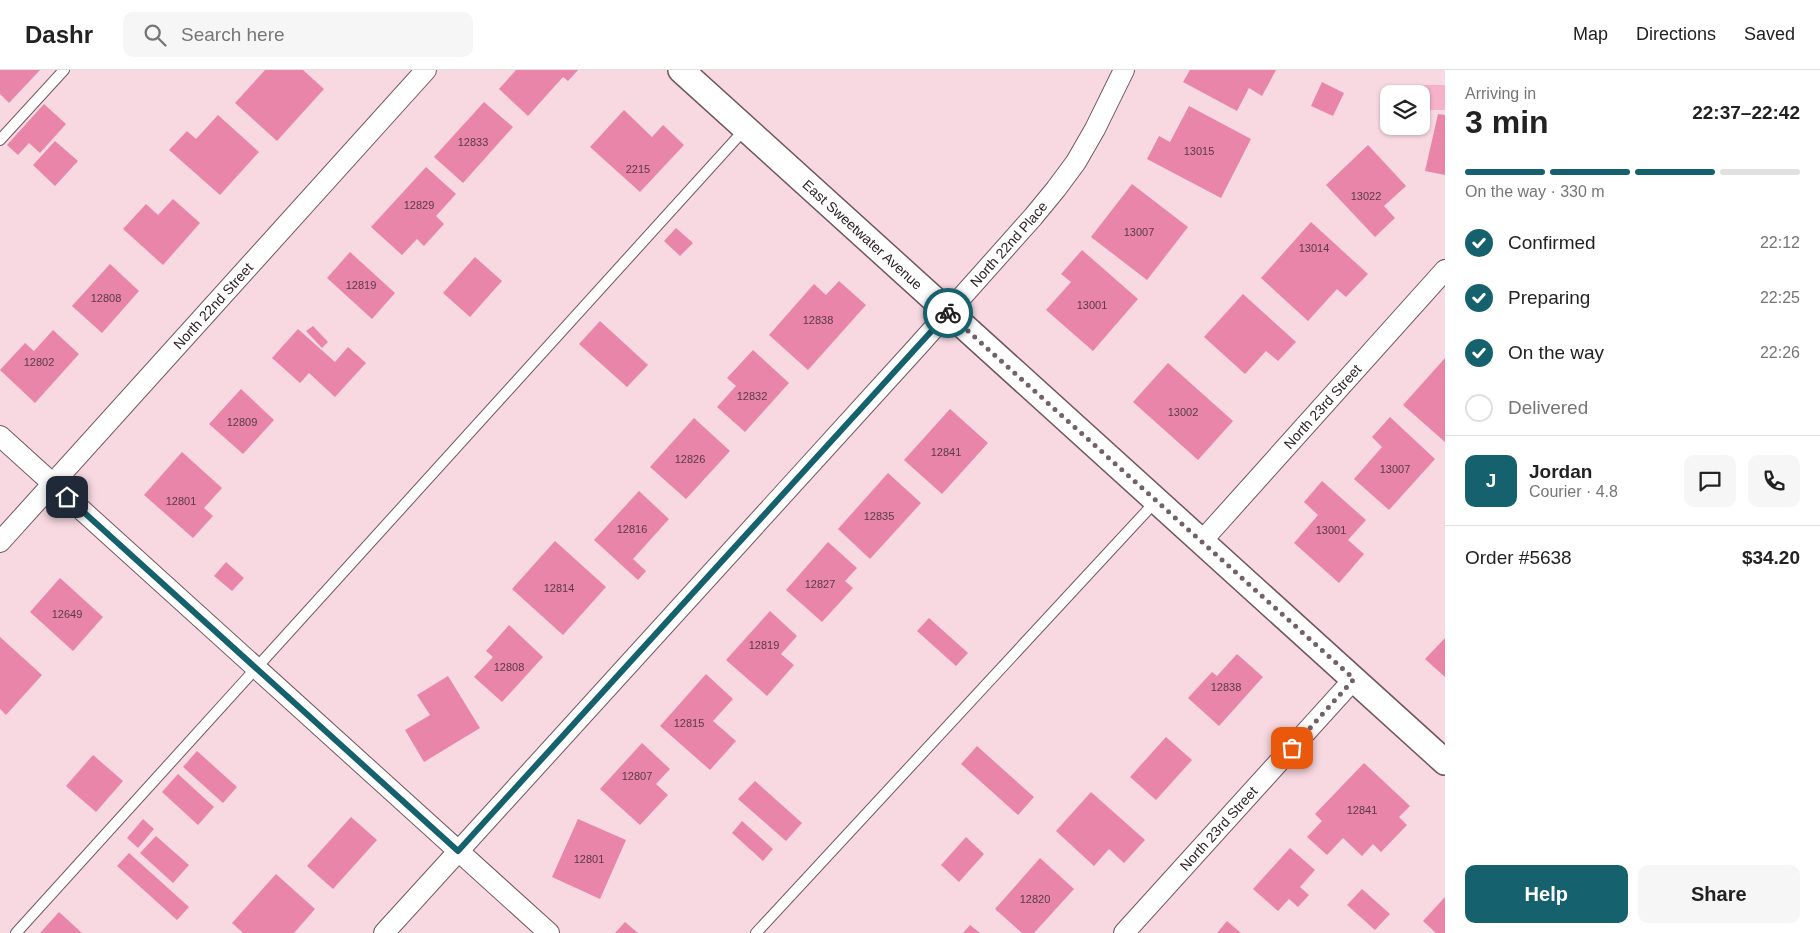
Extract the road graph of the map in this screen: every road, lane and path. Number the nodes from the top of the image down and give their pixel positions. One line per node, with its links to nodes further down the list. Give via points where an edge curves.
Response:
1 (64, 70): 6 (lane)
2 (426, 70): 10 (street, North 22nd Street)
3 (681, 70): 5 (street, East Sweetwater Avenue)
4 (1124, 70): 8 (street, North 22nd Place, via 1076,162)
5 (745, 129): 8 (street, East Sweetwater Avenue); 14 (lane)
6 (0, 140)
7 (1445, 270): 13 (street, North 23rd Street)
8 (948, 313): 11 (street, East Sweetwater Avenue); 17 (street, North 22nd Place)
9 (0, 436): 10 (street)
10 (53, 484): 12 (street, North 22nd Street); 14 (street)
11 (1156, 501): 13 (street, East Sweetwater Avenue); 21 (lane)
12 (0, 542)
13 (1201, 542): 15 (street, East Sweetwater Avenue)
14 (257, 669): 17 (street); 18 (lane)
15 (1354, 679): 16 (street, East Sweetwater Avenue); 22 (street, North 23rd Street)
16 (1445, 762)
17 (458, 851): 19 (street, North 22nd Place); 20 (street)
18 (16, 933)
19 (384, 933)
20 (549, 933)
21 (756, 933)
22 (1124, 933)

